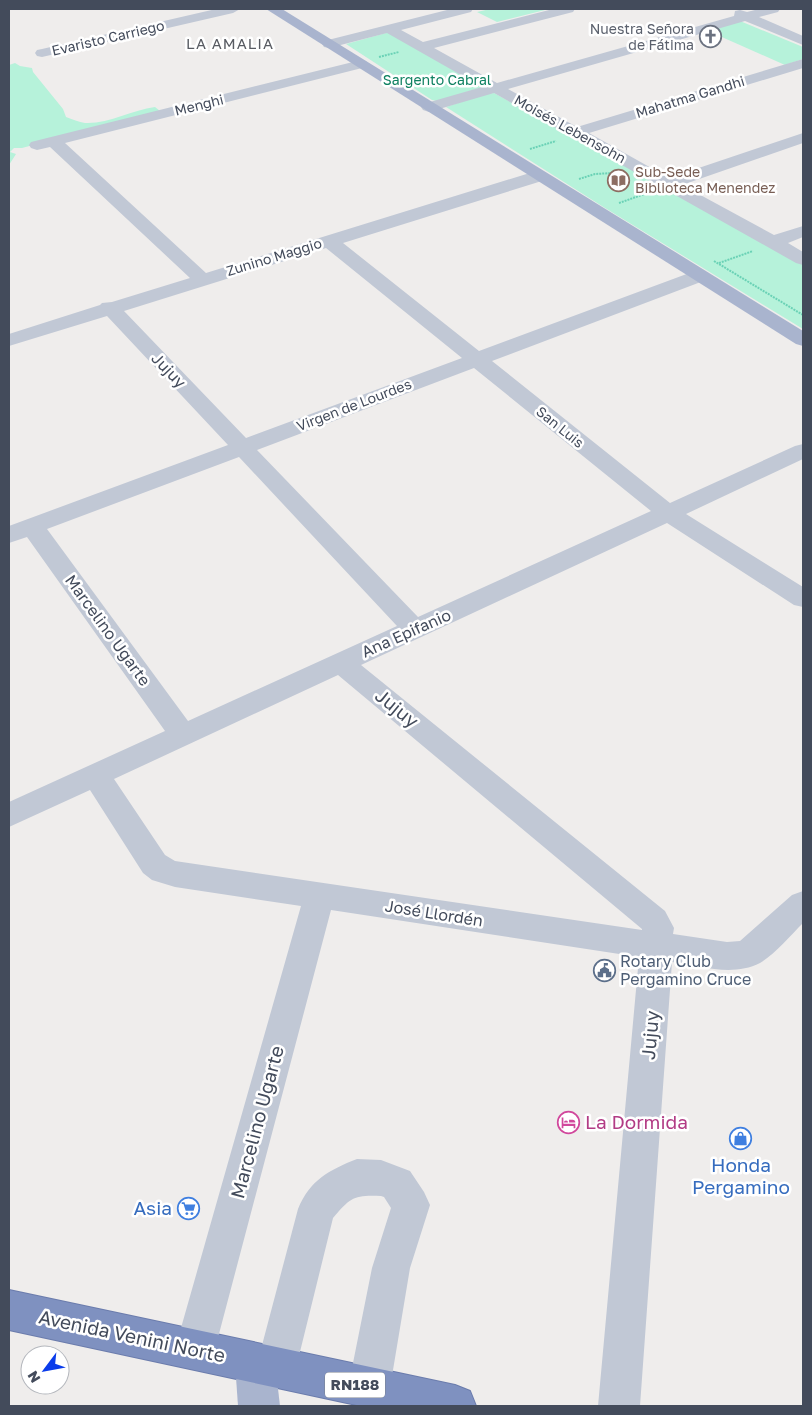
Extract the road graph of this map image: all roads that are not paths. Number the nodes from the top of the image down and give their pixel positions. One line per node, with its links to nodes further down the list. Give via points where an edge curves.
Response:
1 (232, 9): 12 (street, Evaristo Carriego)
2 (273, 9): 10 (main road)
3 (466, 9): 8 (street)
4 (568, 9): 11 (street)
5 (728, 9): 7 (street)
6 (772, 9): 7 (street)
7 (746, 16): 9 (street); 15 (street)
8 (389, 29): 10 (street); 11 (street, Moisés Lebensohn)
9 (803, 41)
10 (329, 44): 14 (main road)
11 (422, 47): 15 (street, Moisés Lebensohn)
12 (42, 53)
13 (803, 63): 17 (street, Mahatma Gandhi)
14 (361, 64): 16 (main road); 26 (street, Menghi, via 45,143)
15 (494, 87): 16 (street); 17 (street, Moisés Lebensohn)
16 (429, 106): 19 (main road)
17 (576, 132): 20 (street, Moisés Lebensohn)
18 (803, 138): 20 (street)
19 (539, 176): 22 (street, Zunino Maggio); 25 (main road)
20 (668, 184): 23 (street, Moisés Lebensohn)
21 (803, 231): 23 (street)
22 (328, 240): 26 (street, Zunino Maggio); 30 (street, San Luis)
23 (773, 242): 24 (street, Moisés Lebensohn)
24 (803, 259)
25 (699, 276): 29 (main road); 30 (street, Virgen de Lourdes)
26 (202, 279): 27 (street, Zunino Maggio)
27 (109, 307): 28 (street, Zunino Maggio); 31 (street, Jujuy)
28 (9, 340)
29 (803, 340)
30 (476, 359): 31 (street, Virgen de Lourdes); 33 (street, San Luis)
31 (242, 447): 34 (street, Virgen de Lourdes); 37 (street, Jujuy)
32 (803, 451): 33 (street, Ana Epifanio)
33 (668, 513): 36 (street, San Luis); 37 (street, Ana Epifanio)
34 (32, 526): 35 (street, Virgen de Lourdes); 39 (street, Marcelino Ugarte)
35 (9, 534)
36 (803, 599)
37 (415, 629): 38 (street, Ana Epifanio)
38 (341, 663): 39 (street, Ana Epifanio); 44 (street, Jujuy, via 654,920 658,928)
39 (183, 735): 40 (street, Ana Epifanio)
40 (96, 776): 41 (street, Ana Epifanio); 42 (street, José Llordén, via 154,864 163,871)
41 (9, 816)
42 (319, 896): 44 (street, José Llordén); 46 (street, Marcelino Ugarte)
43 (803, 904): 44 (street, José Llordén, via 756,948 743,955 727,956)
44 (657, 946): 51 (street, Jujuy)
45 (9, 1310): 46 (highway, Avenida Venini Norte / RN188)
46 (195, 1349): 47 (highway, Avenida Venini Norte / RN188)
47 (265, 1365): 48 (highway, RN188); 48 (street, via 317,1209 333,1190 357,1177 380,1178 397,1184 411,1205 391,1268); 49 (main road)
48 (369, 1388): 50 (highway, RN188)
49 (259, 1406)
50 (455, 1406)
51 (619, 1406)

